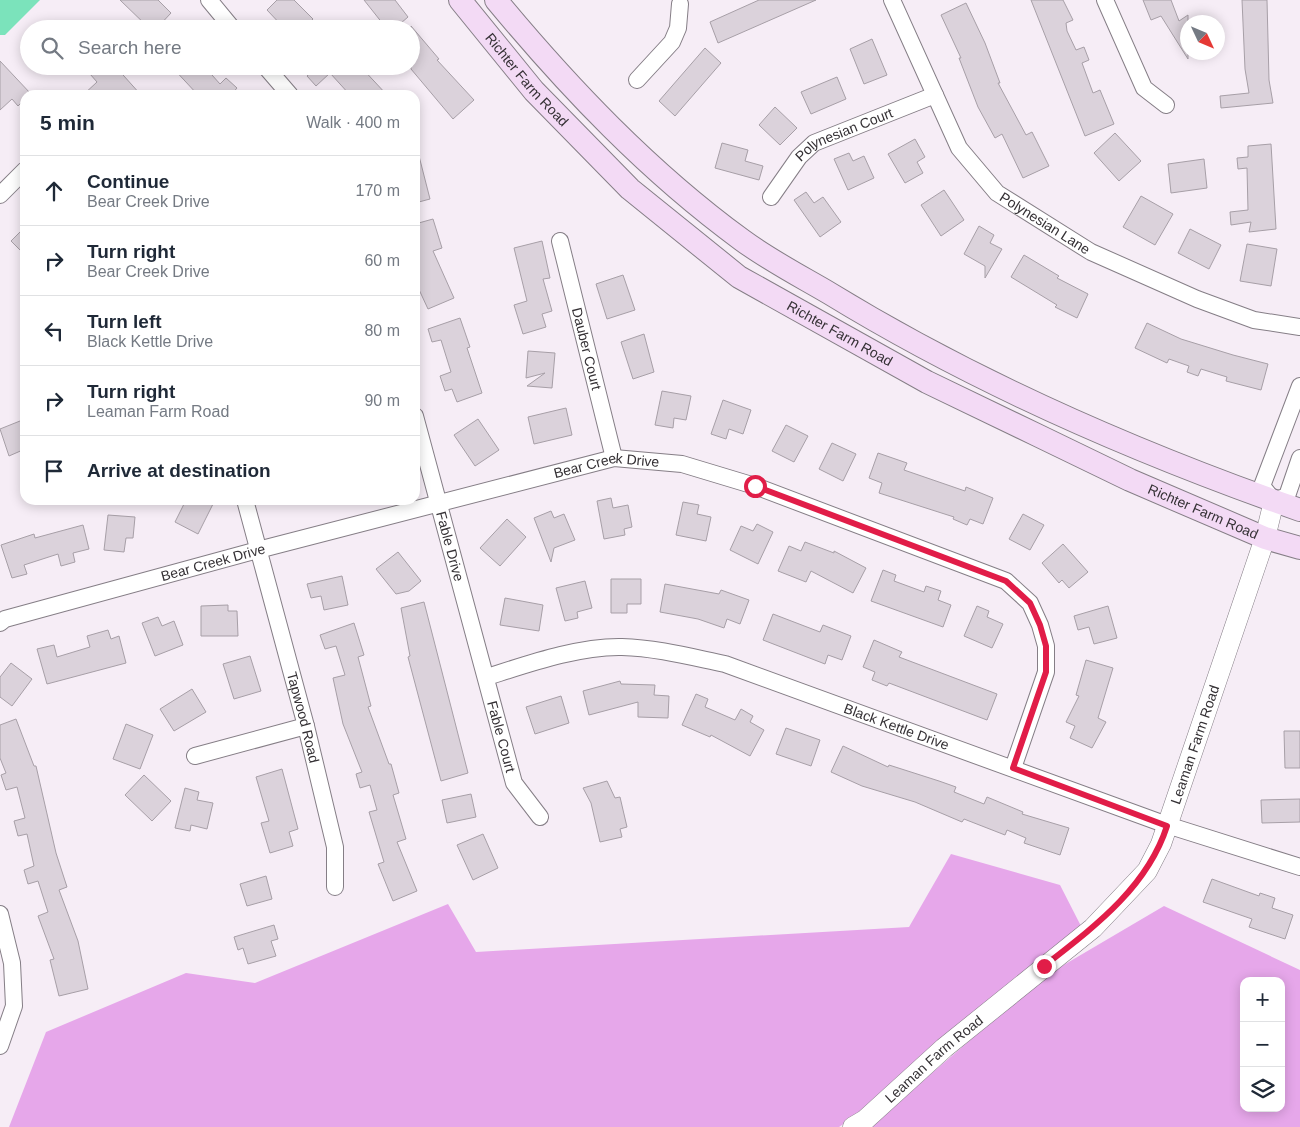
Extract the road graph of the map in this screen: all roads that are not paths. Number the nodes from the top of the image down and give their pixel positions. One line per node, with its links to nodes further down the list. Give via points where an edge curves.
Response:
1 (209, 0): 7 (street)
2 (460, 0): 26 (main road, Richter Farm Road, via 534,91 630,189 740,277 927,382 1130,480)
3 (496, 0): 22 (main road, Richter Farm Road, via 552,67 654,170 743,242 889,330 1044,407)
4 (892, 0): 11 (street, Polynesian Lane)
5 (1105, 0): 12 (street, via 1144,88)
6 (682, 1): 9 (street, via 678,28 672,42)
7 (226, 20)
8 (273, 75): 10 (street)
9 (637, 80)
10 (286, 90)
11 (935, 95): 15 (street, Polynesian Court, via 814,143 799,157); 17 (street, Polynesian Lane, via 959,148 997,193 1092,252 1198,299 1254,320)
12 (1166, 105)
13 (20, 175): 14 (street)
14 (0, 195)
15 (770, 198)
16 (560, 241): 20 (street, Dauber Court)
17 (1300, 327)
18 (1300, 386): 22 (street, via 1262,486)
19 (420, 434): 23 (street, Fable Drive)
20 (614, 458): 23 (street, Bear Creek Drive); 33 (street, Bear Creek Drive, via 682,464 755,486 1006,581 1030,603 1046,646 1046,672)
21 (1300, 458): 22 (street, via 1287,496)
22 (1274, 501): 25 (main road, Richter Farm Road); 26 (street, Leaman Farm Road)
23 (440, 504): 28 (street, Bear Creek Drive); 30 (street, Fable Drive)
24 (246, 505): 28 (street, Tapwood Road)
25 (1300, 510)
26 (1266, 538): 27 (main road, Richter Farm Road); 35 (street, Leaman Farm Road)
27 (1300, 548)
28 (258, 550): 29 (street, Bear Creek Drive); 31 (street, Tapwood Road)
29 (0, 623)
30 (487, 677): 33 (street, Black Kettle Drive, via 557,655 621,647 671,652 725,664); 34 (street, Fable Court, via 514,783)
31 (306, 726): 32 (street); 37 (street, Tapwood Road, via 335,847)
32 (195, 756)
33 (1013, 768): 35 (street, Black Kettle Drive)
34 (540, 817)
35 (1167, 826): 36 (street, Black Kettle Drive); 40 (street, Leaman Farm Road, via 1147,871 1093,928 944,1048 865,1120)
36 (1300, 867)
37 (335, 887)
38 (0, 914): 39 (street, via 12,963 14,1006)
39 (0, 1046)
40 (853, 1127)

